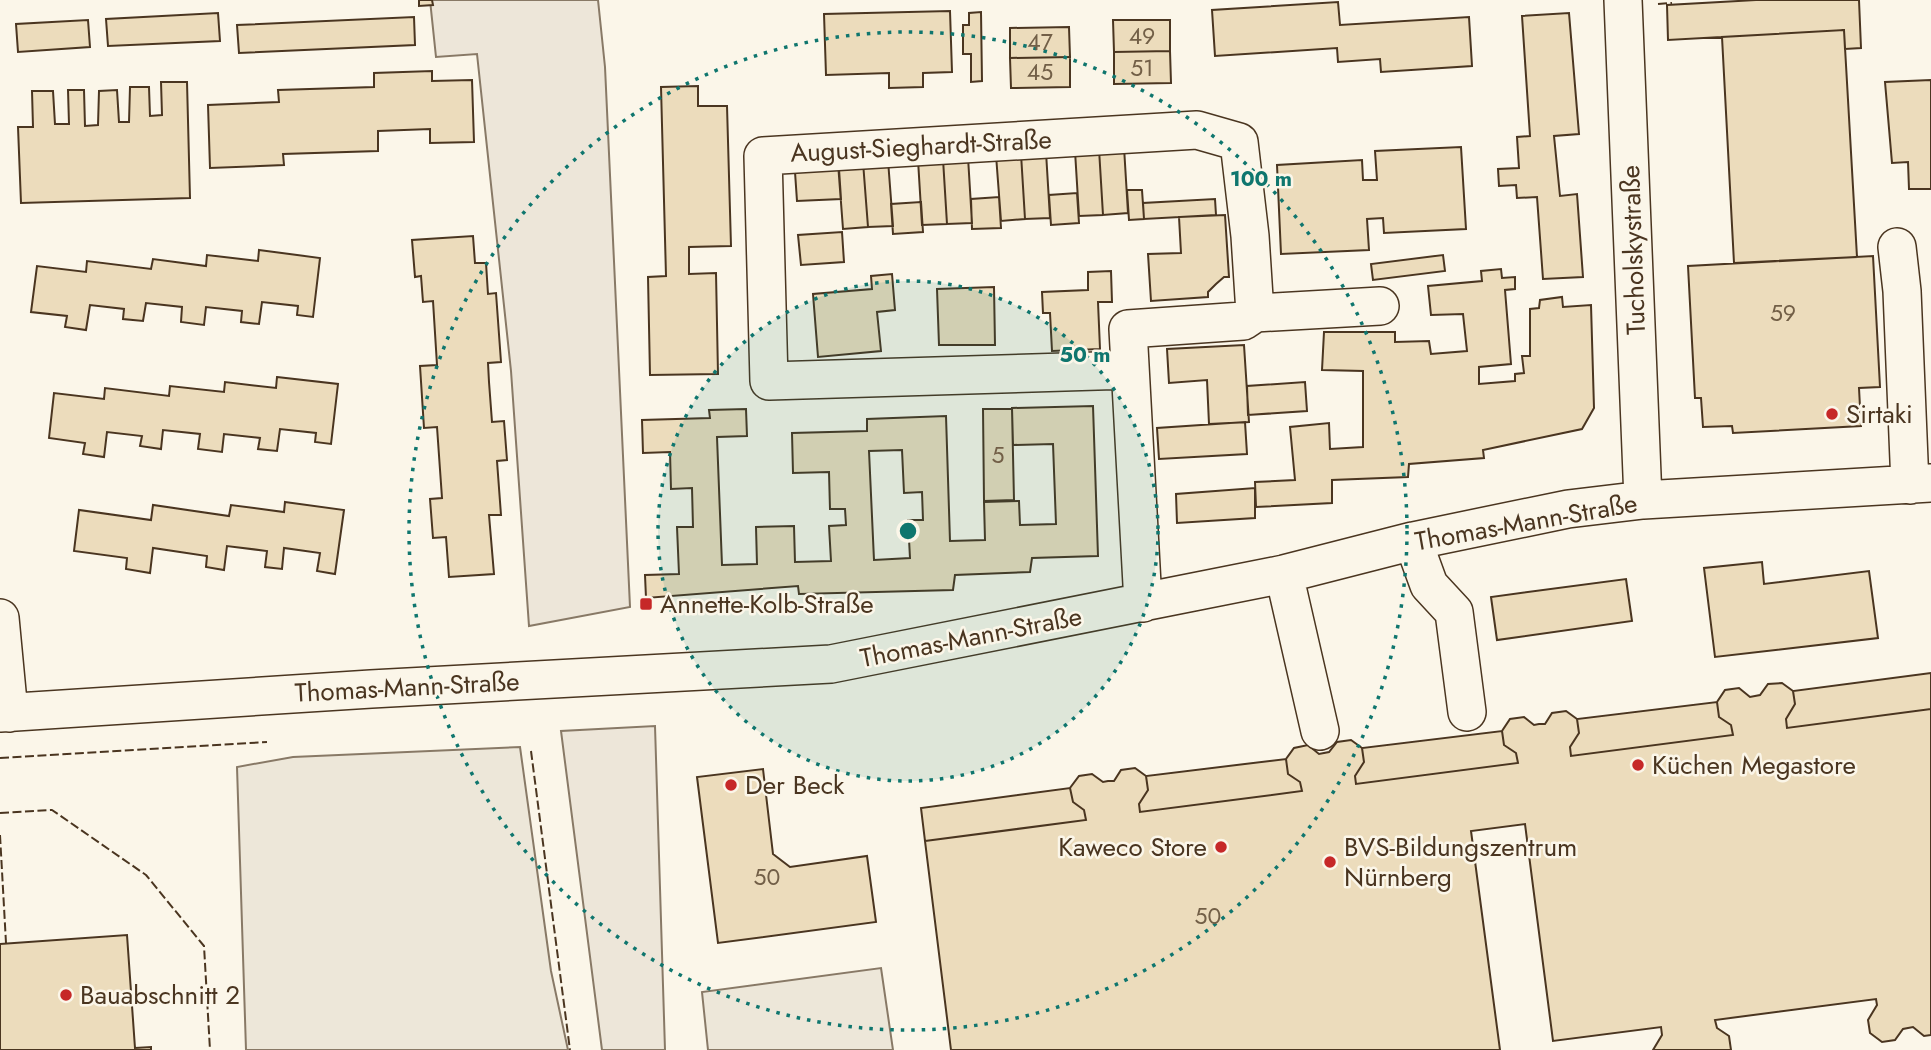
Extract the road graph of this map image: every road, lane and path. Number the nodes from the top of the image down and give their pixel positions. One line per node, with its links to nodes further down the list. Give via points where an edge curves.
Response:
1 (1623, 0): 7 (street, Tucholskystraße)
2 (1897, 247): 6 (street)
3 (1380, 306): 4 (street)
4 (1255, 313): 5 (street, via 1243,321 1128,329); 5 (street, August-Sieghardt-Straße, via 1239,142 1197,130 763,156 769,382)
5 (1130, 370): 10 (street)
6 (1921, 484): 7 (street, Thomas-Mann-Straße)
7 (1643, 500): 8 (street, Thomas-Mann-Straße, via 1568,509)
8 (1413, 541): 9 (street, Thomas-Mann-Straße); 12 (street, via 1429,585 1454,612)
9 (1284, 574): 10 (street, Thomas-Mann-Straße); 14 (street)
10 (1143, 603): 13 (street, Thomas-Mann-Straße, via 831,664)
11 (0, 618): 13 (street)
12 (1467, 712)
13 (5, 713)
14 (1320, 732)

